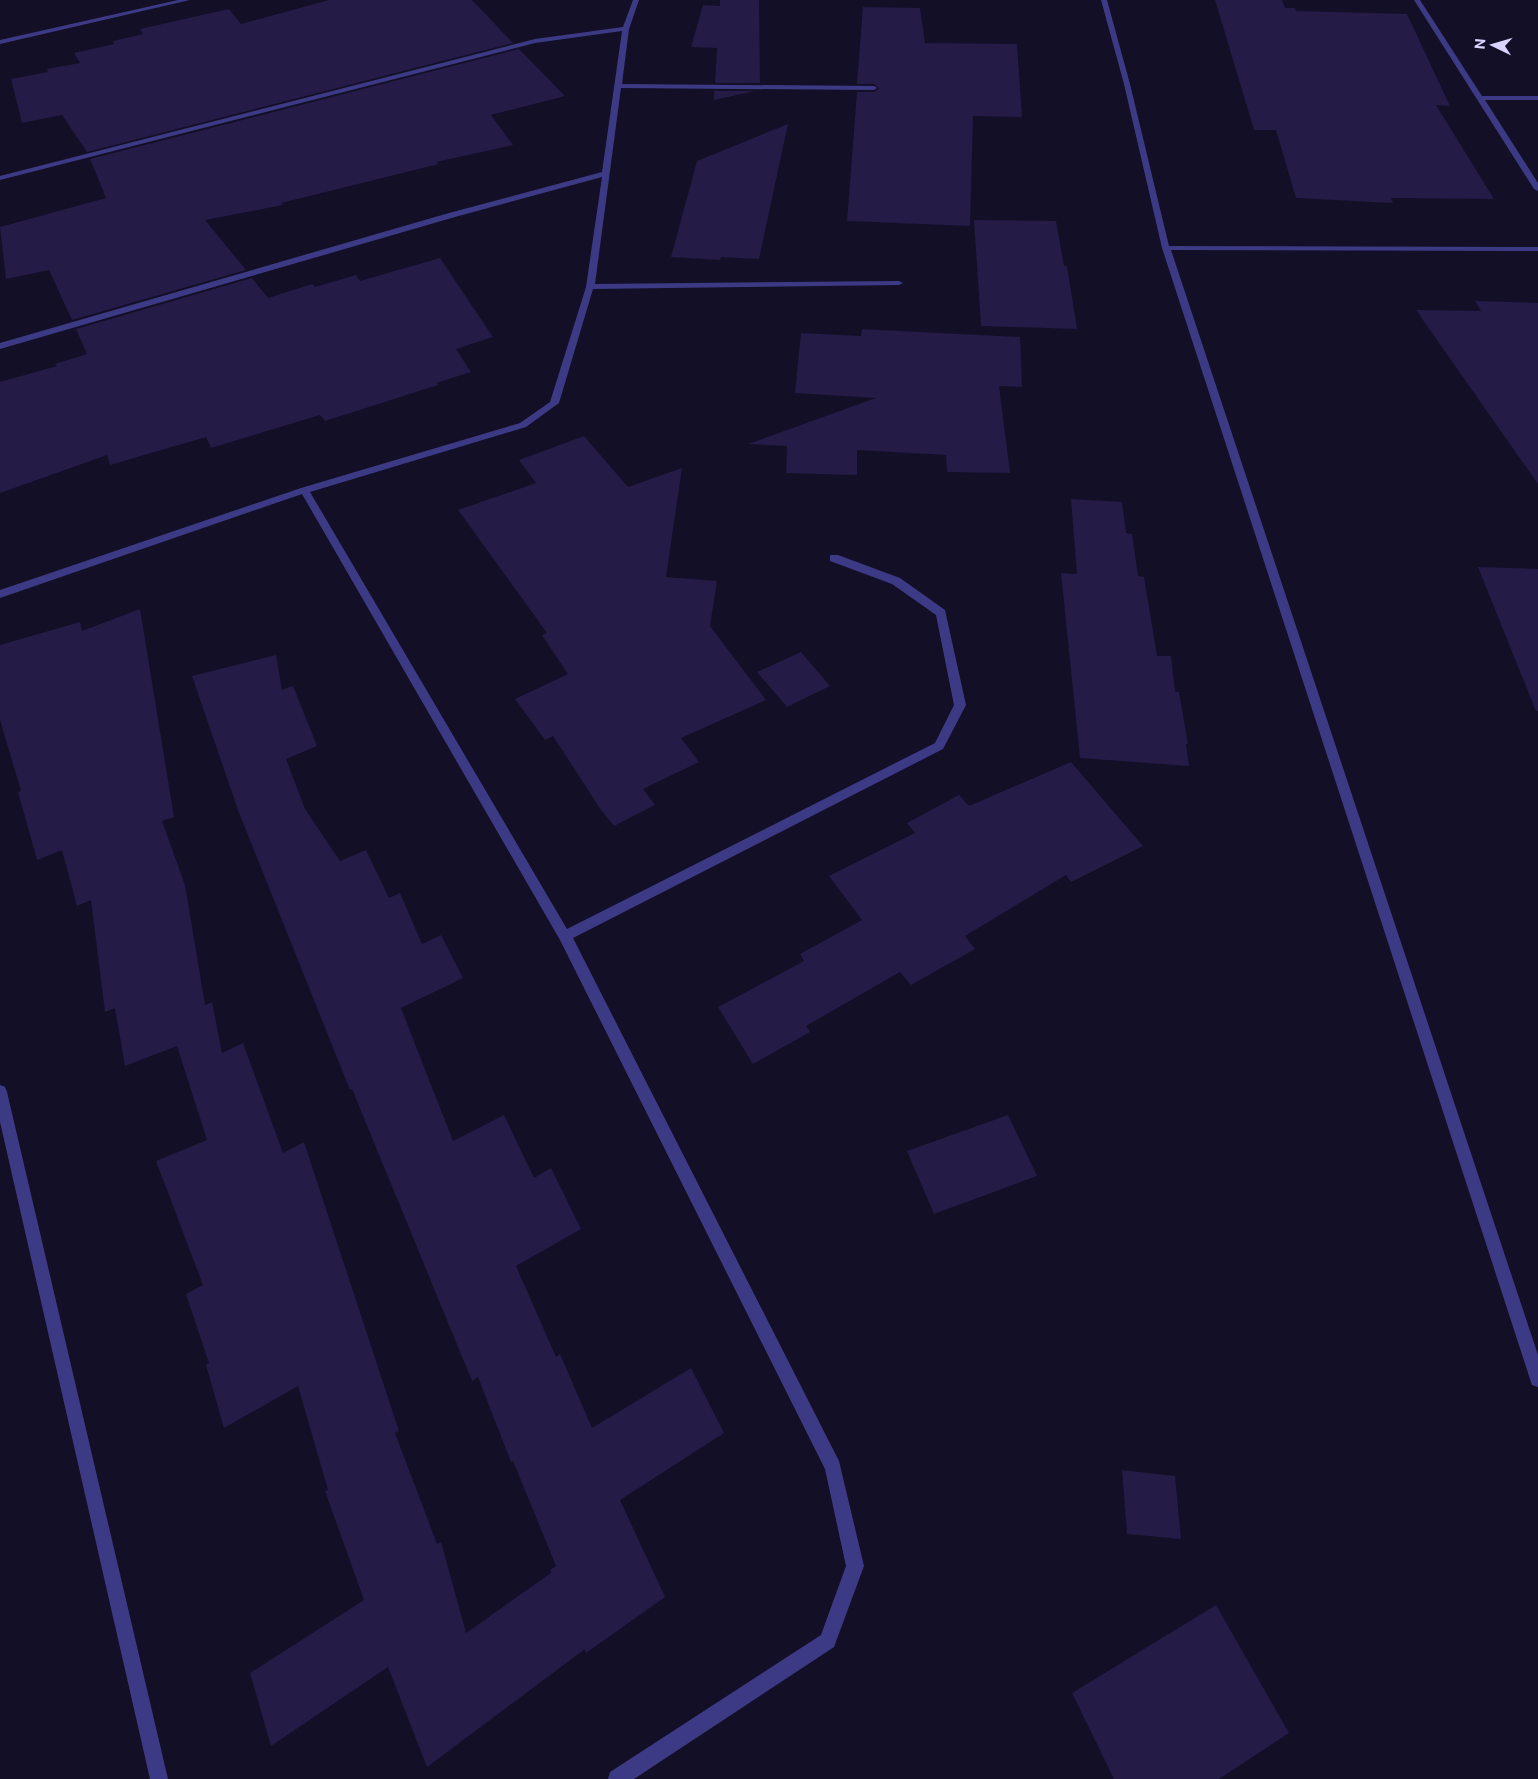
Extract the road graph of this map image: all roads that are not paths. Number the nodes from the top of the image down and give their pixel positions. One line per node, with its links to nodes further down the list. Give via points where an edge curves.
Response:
1 (187, 0): 6 (street)
2 (636, 0): 5 (street)
3 (1104, 0): 14 (street)
4 (1416, 0): 9 (street)
5 (626, 29): 7 (street); 12 (street, via 535,41)
6 (0, 42)
7 (618, 86): 8 (street); 11 (street)
8 (874, 88)
9 (1478, 98): 10 (street); 13 (street)
10 (1538, 98)
11 (604, 174): 17 (street); 18 (street)
12 (0, 178)
13 (1538, 189)
14 (1166, 248): 15 (street); 24 (street)
15 (1538, 249)
16 (899, 284): 17 (street)
17 (590, 287): 19 (street, via 554,402 523,425)
18 (0, 346)
19 (304, 490): 21 (street); 22 (street)
20 (834, 558): 22 (street, via 896,581 942,613 960,705 939,746)
21 (0, 594)
22 (565, 936): 26 (street, via 833,1467 855,1566 828,1641)
23 (0, 1092): 25 (street)
24 (1538, 1379)
25 (159, 1779)
26 (617, 1779)

